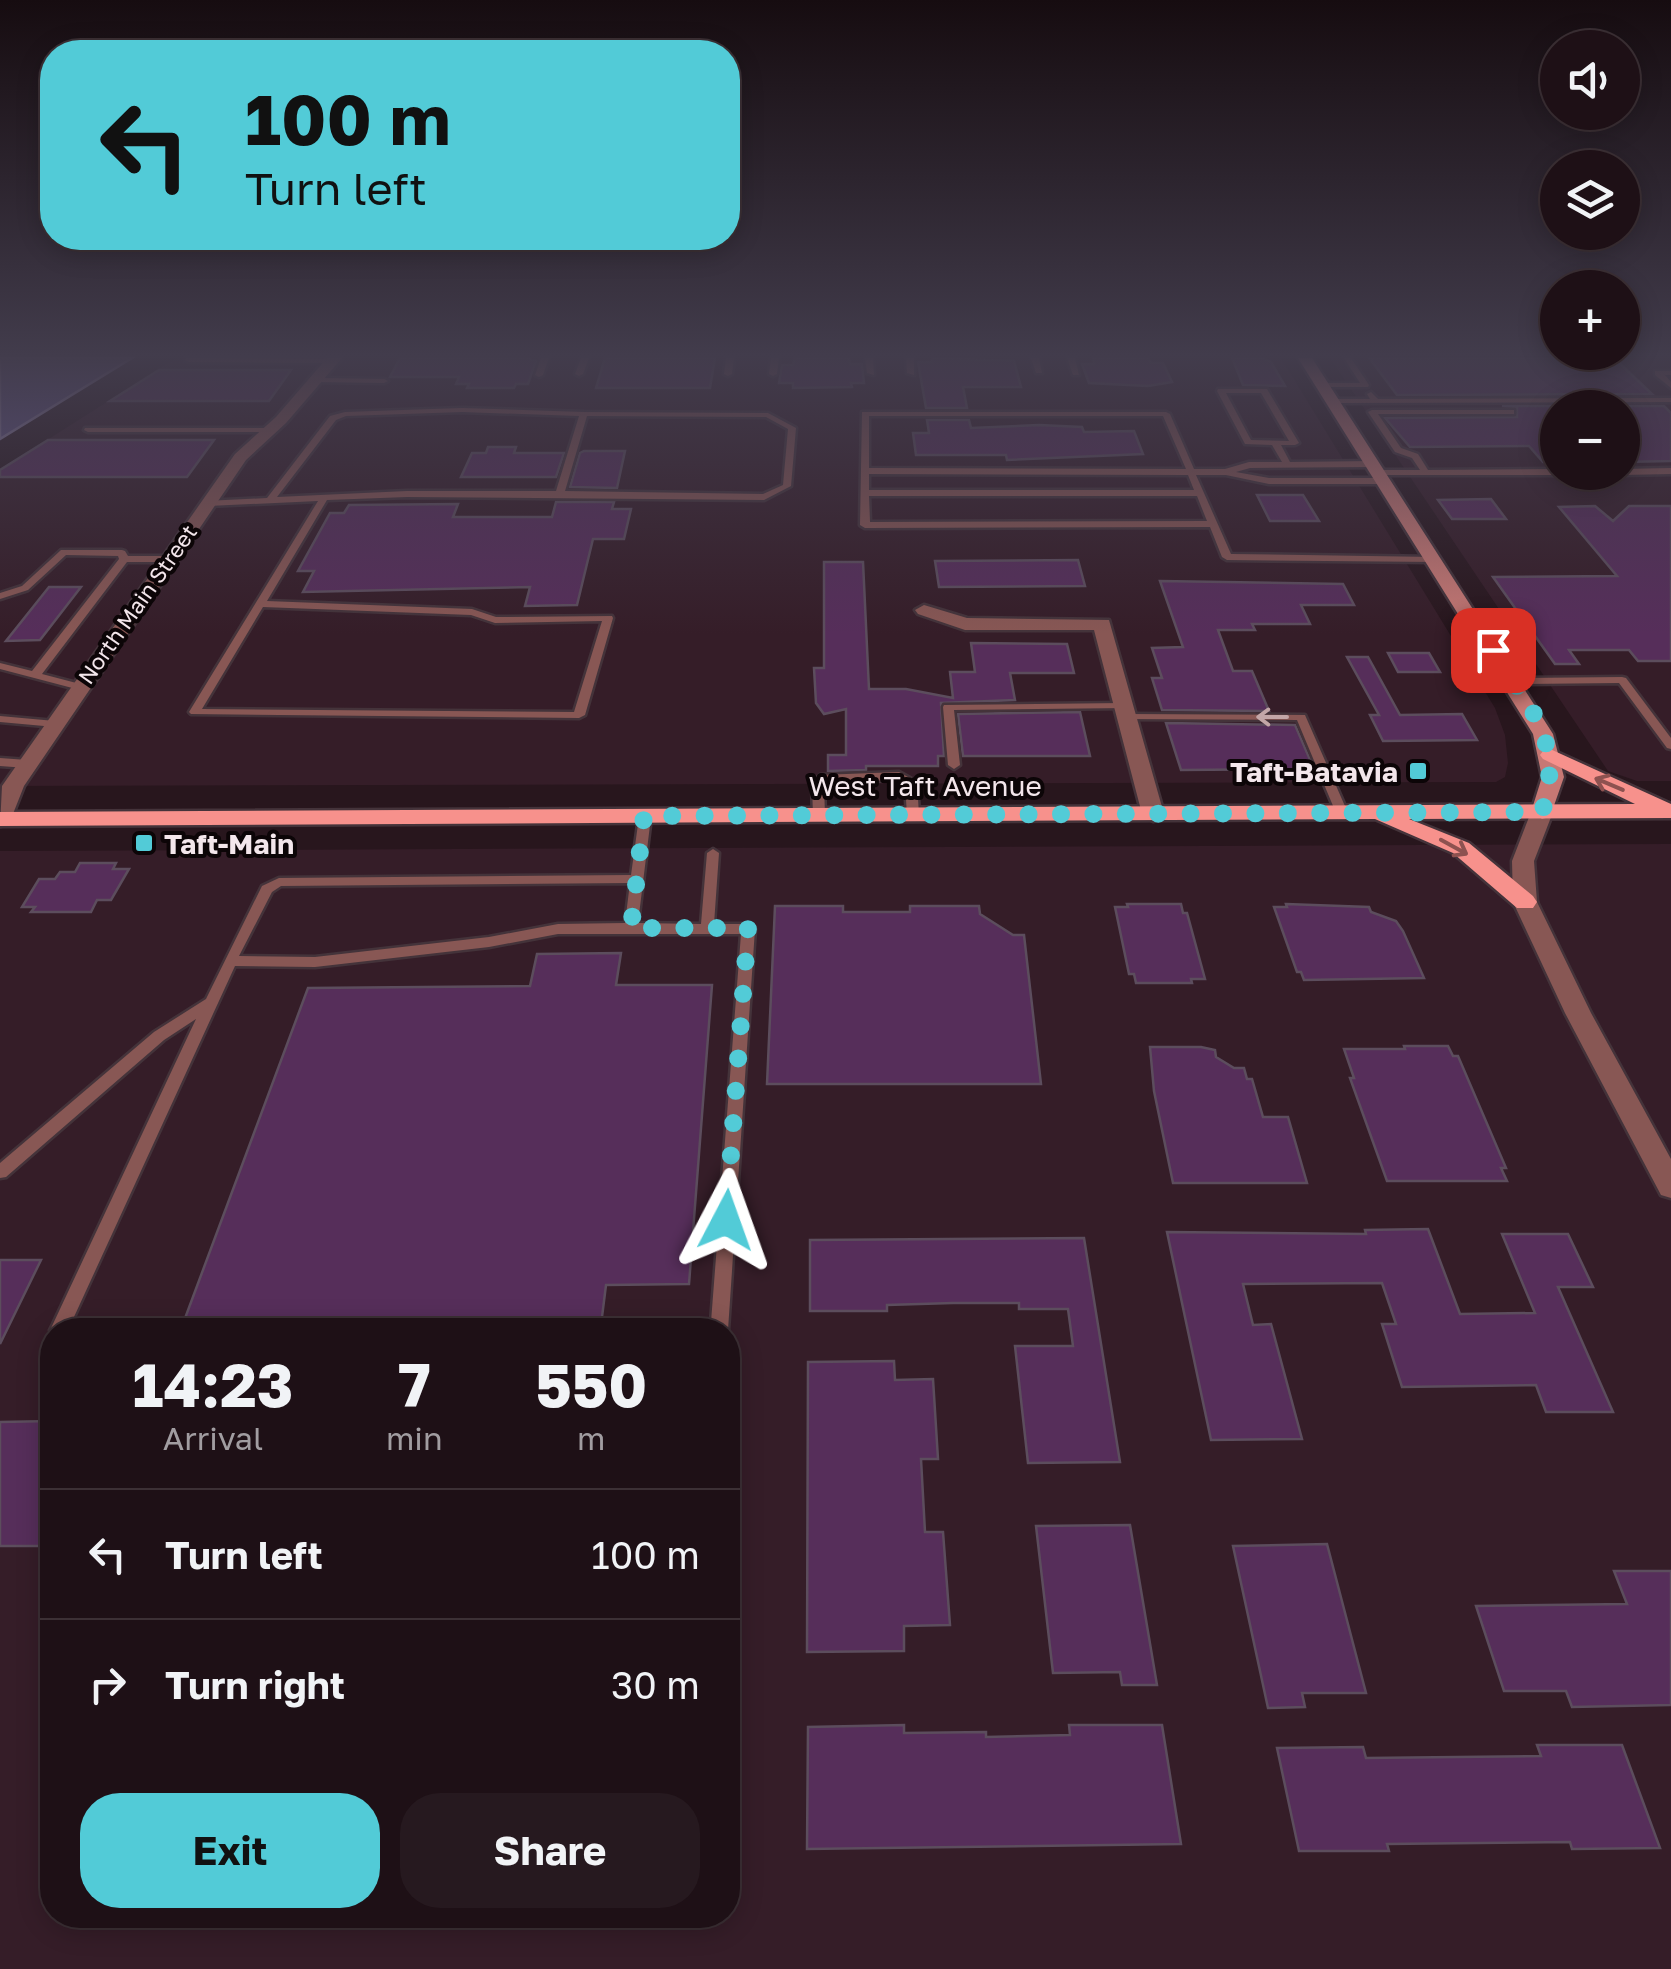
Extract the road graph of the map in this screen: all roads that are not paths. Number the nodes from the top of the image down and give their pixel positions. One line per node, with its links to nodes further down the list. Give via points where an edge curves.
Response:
1 (248, 450): 24 (street, North Main Street)
2 (308, 450): 23 (lane)
3 (573, 450): 20 (lane)
4 (790, 450): 20 (lane, via 788,486 764,497)
5 (865, 450): 11 (lane)
6 (1182, 450): 13 (lane)
7 (1279, 450): 10 (lane)
8 (1363, 450): 17 (main road)
9 (1398, 450): 18 (lane, via 1415,456)
10 (1287, 464): 14 (lane); 17 (lane)
11 (865, 471): 13 (lane); 19 (lane)
12 (1671, 471): 16 (lane)
13 (1192, 472): 14 (lane); 21 (lane)
14 (1226, 472): 17 (lane, via 1269,482)
15 (1540, 472): 18 (lane)
16 (1640, 472)
17 (1378, 473): 18 (lane); 28 (main road)
18 (1426, 473)
19 (866, 492): 21 (lane); 25 (lane, via 866,526)
20 (560, 494): 22 (lane)
21 (1200, 494): 25 (lane)
22 (324, 498): 23 (lane); 30 (lane)
23 (270, 500): 24 (lane)
24 (208, 503): 27 (street, North Main Street)
25 (1213, 524): 28 (lane, via 1227,558)
26 (124, 559): 27 (lane); 29 (lane, via 64,552 25,588); 33 (lane)
27 (169, 560): 35 (street, North Main Street)
28 (1434, 560): 34 (main road)
29 (0, 596)
30 (260, 604): 30 (lane, via 196,712 578,715 608,618 494,620 472,612)
31 (924, 610): 36 (street, via 965,624 1102,624)
32 (0, 666): 33 (lane)
33 (35, 675): 35 (lane)
34 (1512, 681): 39 (lane, via 1622,680); 40 (main road)
35 (80, 687): 38 (street, North Main Street)
36 (1125, 712): 43 (lane, via 948,707); 46 (lane, one-way to 36, via 1300,717); 48 (street)
37 (0, 719): 38 (lane)
38 (55, 724): 42 (street, North Main Street)
39 (1671, 746)
40 (1550, 755): 44 (main road, one-way to 40); 45 (main road, via 1552,777)
41 (0, 762): 42 (lane)
42 (27, 764): 52 (street, North Main Street)
43 (954, 765)
44 (1669, 811): 45 (main road, West Taft Avenue)
45 (1542, 812): 47 (main road, West Taft Avenue); 55 (street, via 1522,861)
46 (1342, 813): 47 (main road, West Taft Avenue); 48 (main road, West Taft Avenue)
47 (1371, 813): 55 (main road, one-way to 55, via 1460,848)
48 (1154, 814): 49 (main road, West Taft Avenue)
49 (913, 815): 51 (main road, West Taft Avenue); 51 (lane, via 911,782 899,776 824,778 818,782)
50 (644, 816): 51 (main road, West Taft Avenue); 52 (main road, West Taft Avenue); 54 (lane)
51 (818, 816)
52 (0, 819)
53 (713, 852): 57 (lane)
54 (637, 880): 56 (lane); 58 (lane, via 279,882 267,889)
55 (1525, 902): 61 (street)
56 (631, 928): 57 (lane); 58 (lane, via 558,928 315,962)
57 (706, 928): 63 (lane, via 748,928)
58 (230, 961): 59 (lane)
59 (211, 1002): 60 (lane, via 159,1036); 62 (lane)
60 (0, 1172)
61 (1671, 1186)
62 (65, 1318)
63 (719, 1318)

